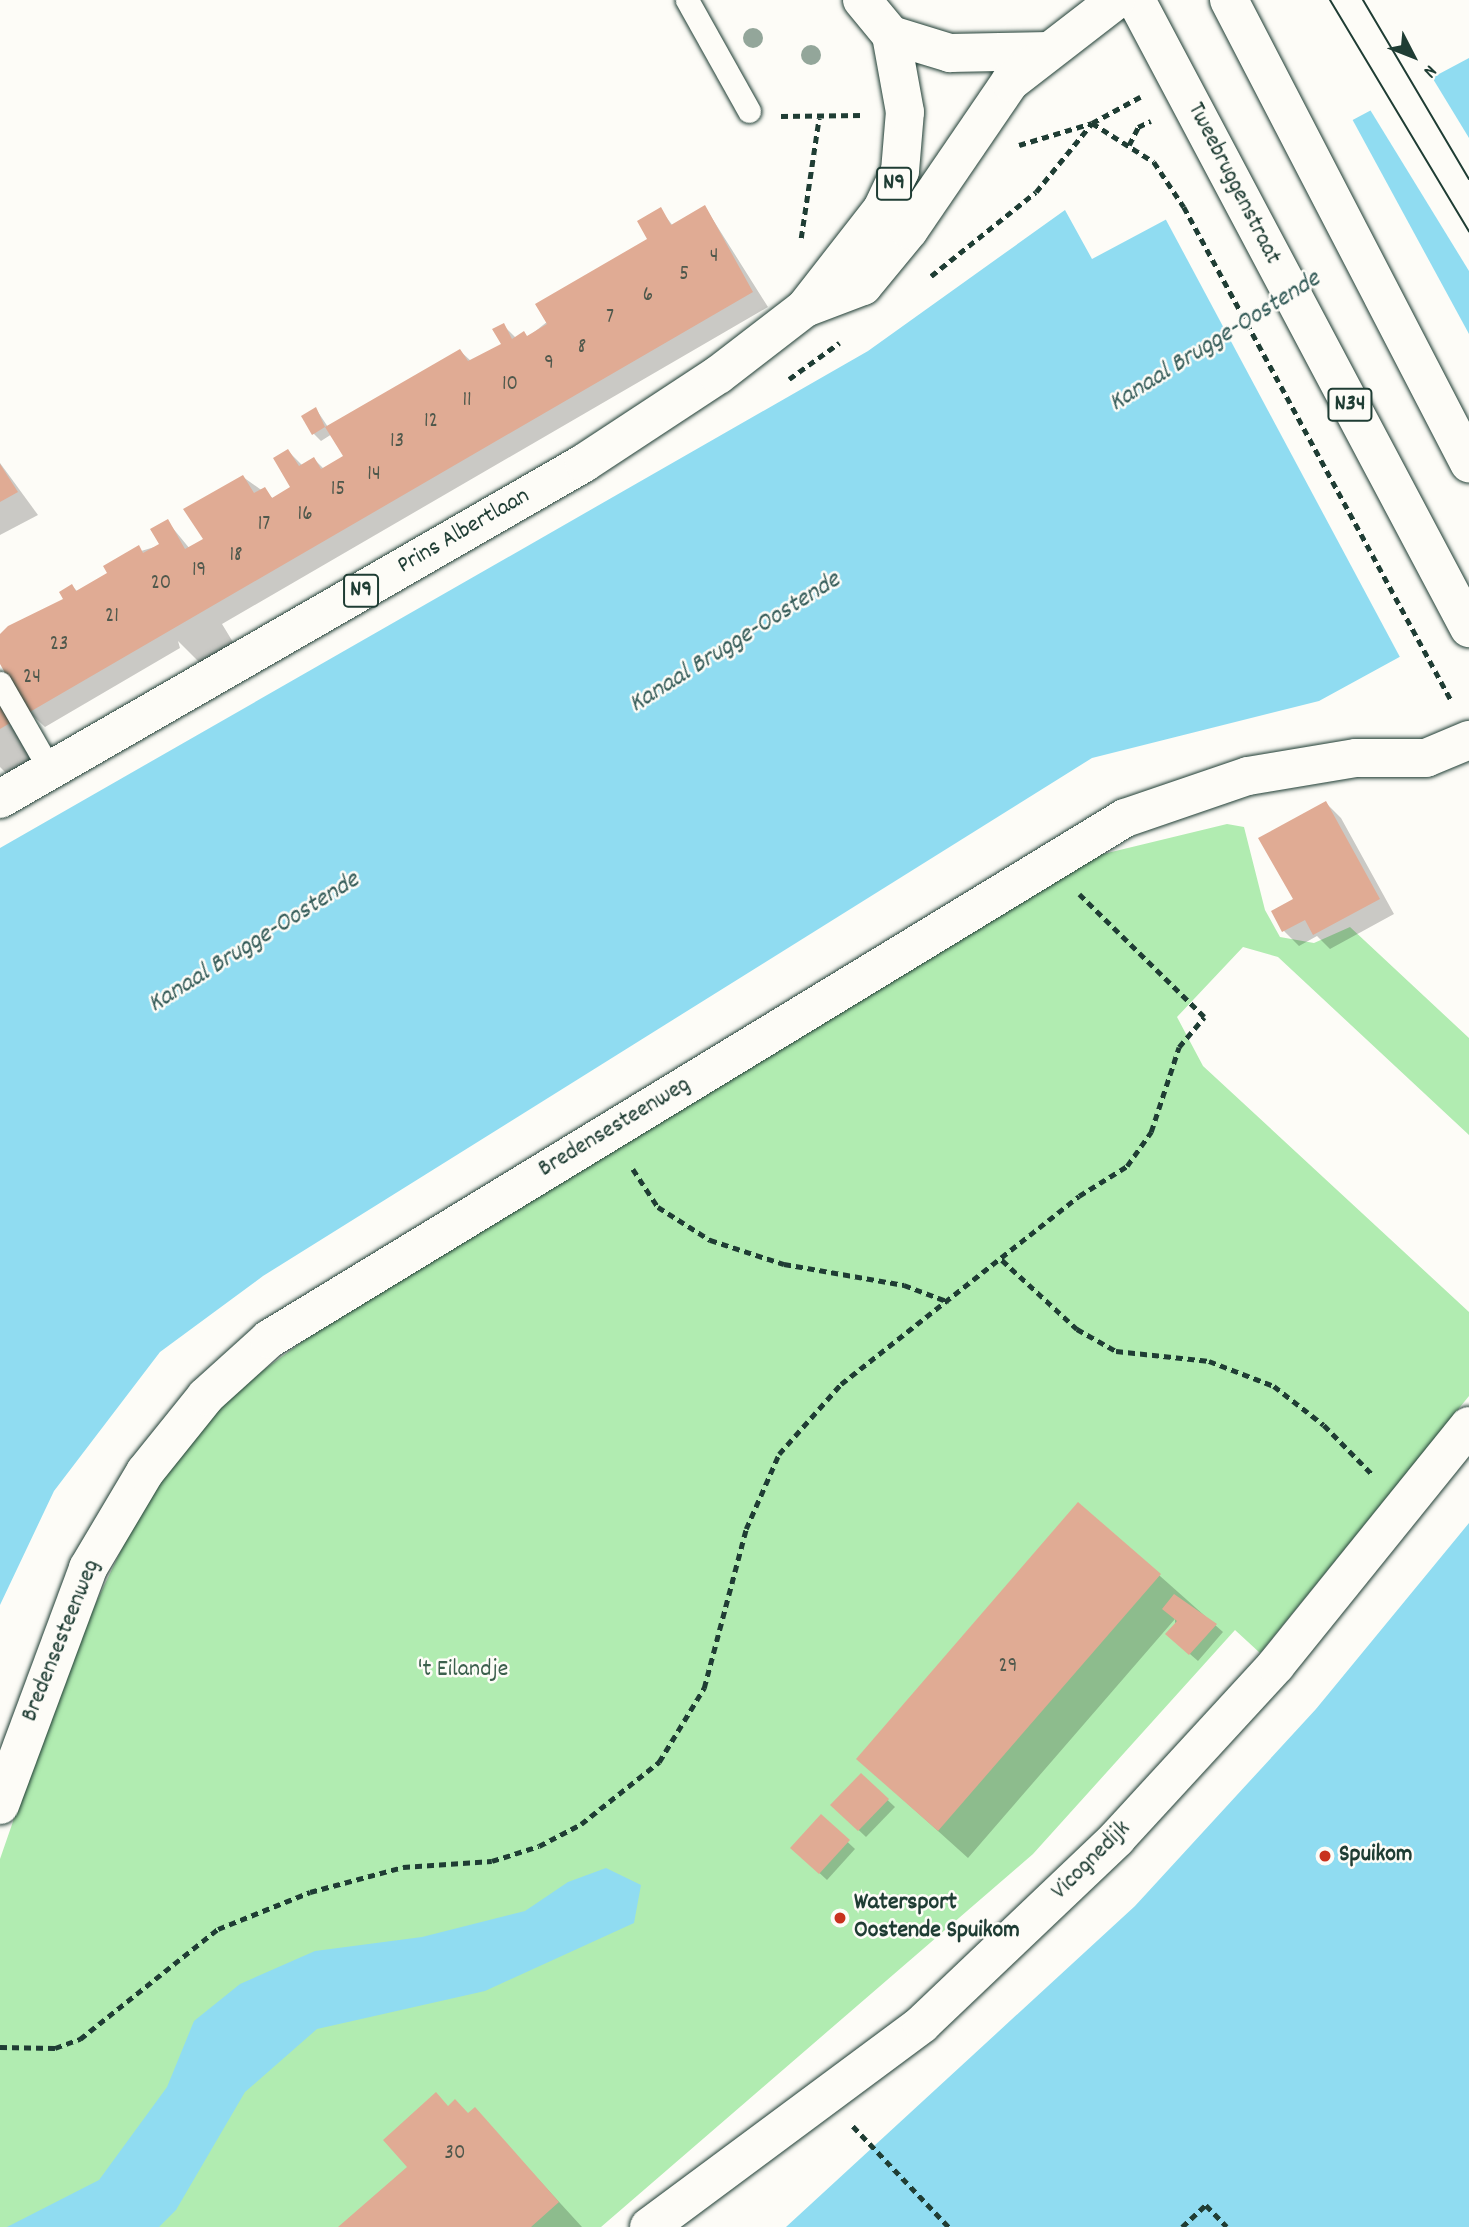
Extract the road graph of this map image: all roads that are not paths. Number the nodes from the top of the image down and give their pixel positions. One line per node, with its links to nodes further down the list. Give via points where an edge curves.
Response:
1 (687, 0): 8 (lane)
2 (862, 0): 6 (main road, N9)
3 (1116, 0): 7 (main road, Prins Albertlaan)
4 (1136, 0): 11 (main road, Tweebruggenstraat / N34)
5 (1229, 0): 10 (main road, via 1299,146)
6 (891, 35): 7 (main road, via 950,53); 9 (main road, Prins Albertlaan / N9, via 905,112 900,172 882,209)
7 (1049, 51): 9 (main road, Prins Albertlaan / N9, via 1010,82 909,230 863,286)
8 (749, 111)
9 (805, 307): 14 (main road, Prins Albertlaan / N9, via 718,376 583,463)
10 (1469, 463)
11 (1469, 628)
12 (0, 683): 14 (lane)
13 (1463, 724): 17 (main road, Bredensesteenweg, via 1426,758 1356,758 1248,776 1125,818 270,1339 206,1396 145,1472 88,1567)
14 (50, 770): 15 (main road, Prins Albertlaan / N9)
15 (0, 799)
16 (1469, 1426): 18 (main road, Vicognedijk, via 1276,1665 1117,1838 922,2024)
17 (0, 1805)
18 (649, 2227)

